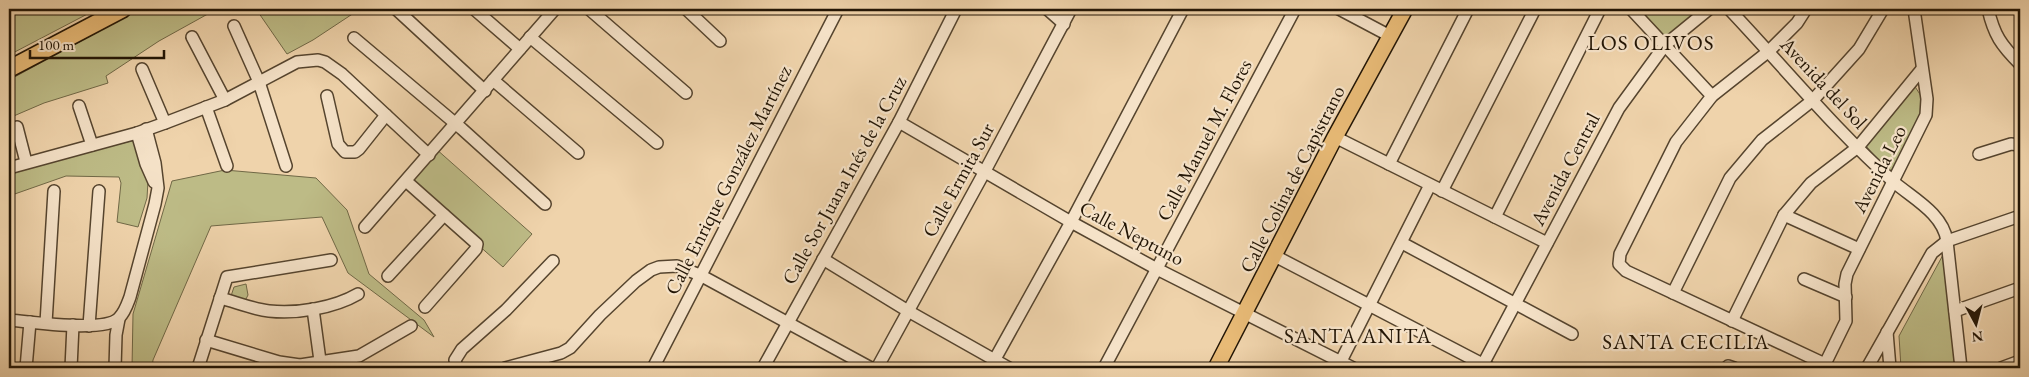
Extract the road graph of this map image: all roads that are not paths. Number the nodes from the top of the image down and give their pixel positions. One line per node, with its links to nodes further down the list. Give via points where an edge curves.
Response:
1 (123, 9): 36 (highway)
2 (396, 9): 41 (street)
3 (474, 9): 33 (street)
4 (554, 9): 29 (street)
5 (589, 9): 42 (street)
6 (686, 9): 31 (street)
7 (838, 9): 91 (street, Calle Enrique González Martínez)
8 (956, 9): 50 (street, Calle Sor Juana Inés de la Cruz)
9 (1047, 9): 25 (street)
10 (1071, 9): 25 (street, Calle Ermita Sur)
11 (1181, 9): 80 (street)
12 (1295, 9): 90 (street, Calle Manuel M. Flores)
13 (1340, 9): 27 (street)
14 (1404, 9): 27 (main road, Calle Colina de Capistrano)
15 (1468, 9): 64 (street)
16 (1535, 9): 74 (street)
17 (1600, 9): 79 (street)
18 (1631, 9): 32 (street)
19 (1709, 9): 32 (street, Avenida Central)
20 (1729, 9): 34 (street, Avenida del Sol)
21 (1806, 9): 34 (street, via 1797,23)
22 (1883, 9): 46 (street, via 1859,49)
23 (1914, 9): 38 (street, Avenida Leo)
24 (1988, 9): 35 (street, via 1996,37)
25 (1064, 24): 68 (street, Calle Ermita Sur)
26 (234, 26): 40 (street)
27 (1390, 36): 55 (main road, Calle Colina de Capistrano)
28 (192, 37): 45 (street)
29 (530, 37): 33 (street); 56 (street)
30 (354, 38): 52 (street)
31 (720, 41)
32 (1665, 45): 44 (street); 84 (street, Avenida Central, via 1619,108)
33 (520, 49): 39 (street)
34 (1769, 51): 44 (street); 46 (street, Avenida del Sol)
35 (2020, 64)
36 (9, 69)
37 (142, 69): 51 (street)
38 (1922, 69): 59 (street); 70 (street, Avenida Leo, via 1926,115)
39 (493, 80): 41 (street); 61 (street)
40 (259, 82): 45 (street); 49 (street, via 297,62 326,62); 66 (street)
41 (485, 91): 52 (street)
42 (686, 93)
43 (326, 96): 49 (street, via 338,144 345,152 359,149)
44 (1712, 96): 95 (street, via 1676,142 1620,254 1619,264 1626,271)
45 (225, 100): 48 (street)
46 (1813, 100): 59 (street, Avenida del Sol); 95 (street, via 1762,140 1730,178)
47 (79, 106): 57 (street)
48 (206, 106): 51 (street); 65 (street)
49 (386, 115): 60 (street)
50 (899, 122): 68 (street, Calle Neptuno); 87 (street, Calle Sor Juana Inés de la Cruz)
51 (165, 123): 54 (street)
52 (455, 124): 60 (street); 75 (street)
53 (17, 127): 63 (street)
54 (142, 131): 57 (street); 106 (street, via 146,164 158,188 130,297)
55 (1335, 137): 64 (street); 86 (main road, Calle Colina de Capistrano)
56 (657, 143)
57 (92, 145): 63 (street)
58 (2020, 146): 62 (street, via 2011,144)
59 (1858, 147): 70 (street, Avenida del Sol); 77 (street, via 1811,183)
60 (429, 154): 69 (street)
61 (578, 154)
62 (1979, 154)
63 (26, 162): 67 (street)
64 (1389, 164): 71 (street)
65 (227, 166)
66 (286, 166)
67 (9, 168)
68 (985, 171): 80 (street, Calle Neptuno); 103 (street, Calle Ermita Sur)
69 (406, 181): 76 (street); 81 (street)
70 (1894, 181): 82 (street, Avenida del Sol, via 1937,219 1946,232); 85 (street, Avenida Leo)
71 (1430, 185): 74 (street); 83 (street)
72 (54, 191): 110 (street)
73 (98, 191): 113 (street)
74 (1442, 191): 79 (street)
75 (545, 204)
76 (444, 215): 92 (street); 101 (street, via 477,244)
77 (1784, 215): 85 (street); 108 (street)
78 (2020, 216): 82 (street)
79 (1495, 217): 84 (street)
80 (1071, 222): 90 (street, Calle Neptuno); 119 (street)
81 (365, 227)
82 (1947, 241): 104 (street, Avenida del Sol); 115 (street, via 1924,264)
83 (1402, 243): 99 (street); 100 (street)
84 (1547, 243): 99 (street, Avenida Central)
85 (1859, 249): 97 (street, Avenida Leo, via 1847,274)
86 (1275, 256): 100 (street); 105 (main road, Calle Colina de Capistrano)
87 (823, 259): 103 (street); 111 (street, Calle Sor Juana Inés de la Cruz)
88 (332, 260): 98 (street, via 230,275 224,280)
89 (552, 261): 128 (street, via 506,310 462,349 455,360)
90 (1157, 269): 105 (street, Calle Neptuno); 135 (street, Calle Manuel M. Flores)
91 (700, 275): 111 (street); 129 (street, via 677,266 651,270 600,315 570,348); 130 (street, Calle Enrique González Martínez)
92 (388, 276)
93 (1804, 279): 97 (street)
94 (2020, 288): 104 (street)
95 (1673, 293): 108 (street)
96 (358, 294): 102 (street, via 339,304)
97 (1846, 297): 122 (street, Avenida Leo, via 1846,322)
98 (220, 298): 102 (street, via 268,311); 117 (street)
99 (1515, 304): 116 (street); 123 (street, Avenida Central)
100 (1370, 305): 120 (street); 123 (street)
101 (425, 307)
102 (312, 309): 121 (street)
103 (908, 311): 119 (street); 133 (street, Calle Ermita Sur)
104 (1955, 311): 140 (street, Avenida del Sol)
105 (1245, 313): 120 (street, Calle Neptuno); 136 (main road, Calle Colina de Capistrano)
106 (118, 319): 113 (street, via 108,324); 126 (street)
107 (9, 320): 109 (street)
108 (1732, 321): 122 (street)
109 (30, 322): 110 (street); 124 (street)
110 (46, 323): 112 (street)
111 (787, 324): 131 (street, Calle Sor Juana Inés de la Cruz); 132 (street)
112 (74, 325): 113 (street); 125 (street)
113 (89, 326)
114 (411, 326): 121 (street, via 359,356)
115 (1887, 332): 138 (street); 139 (street)
116 (1572, 334)
117 (206, 340): 121 (street, via 290,364); 127 (street)
118 (2020, 361): 141 (street)
119 (992, 364): 134 (street)
120 (1339, 365): 137 (street, Calle Neptuno)
121 (321, 366)
122 (1824, 366)
123 (1484, 367)
124 (26, 368)
125 (70, 368)
126 (115, 368)
127 (198, 368)
128 (457, 368)
129 (505, 368)
130 (653, 368)
131 (763, 368)
132 (871, 368)
133 (877, 368)
134 (1009, 368)
135 (1104, 368)
136 (1216, 368)
137 (1353, 368)
138 (1867, 368)
139 (1890, 368)
140 (1960, 368)
141 (2001, 368)

